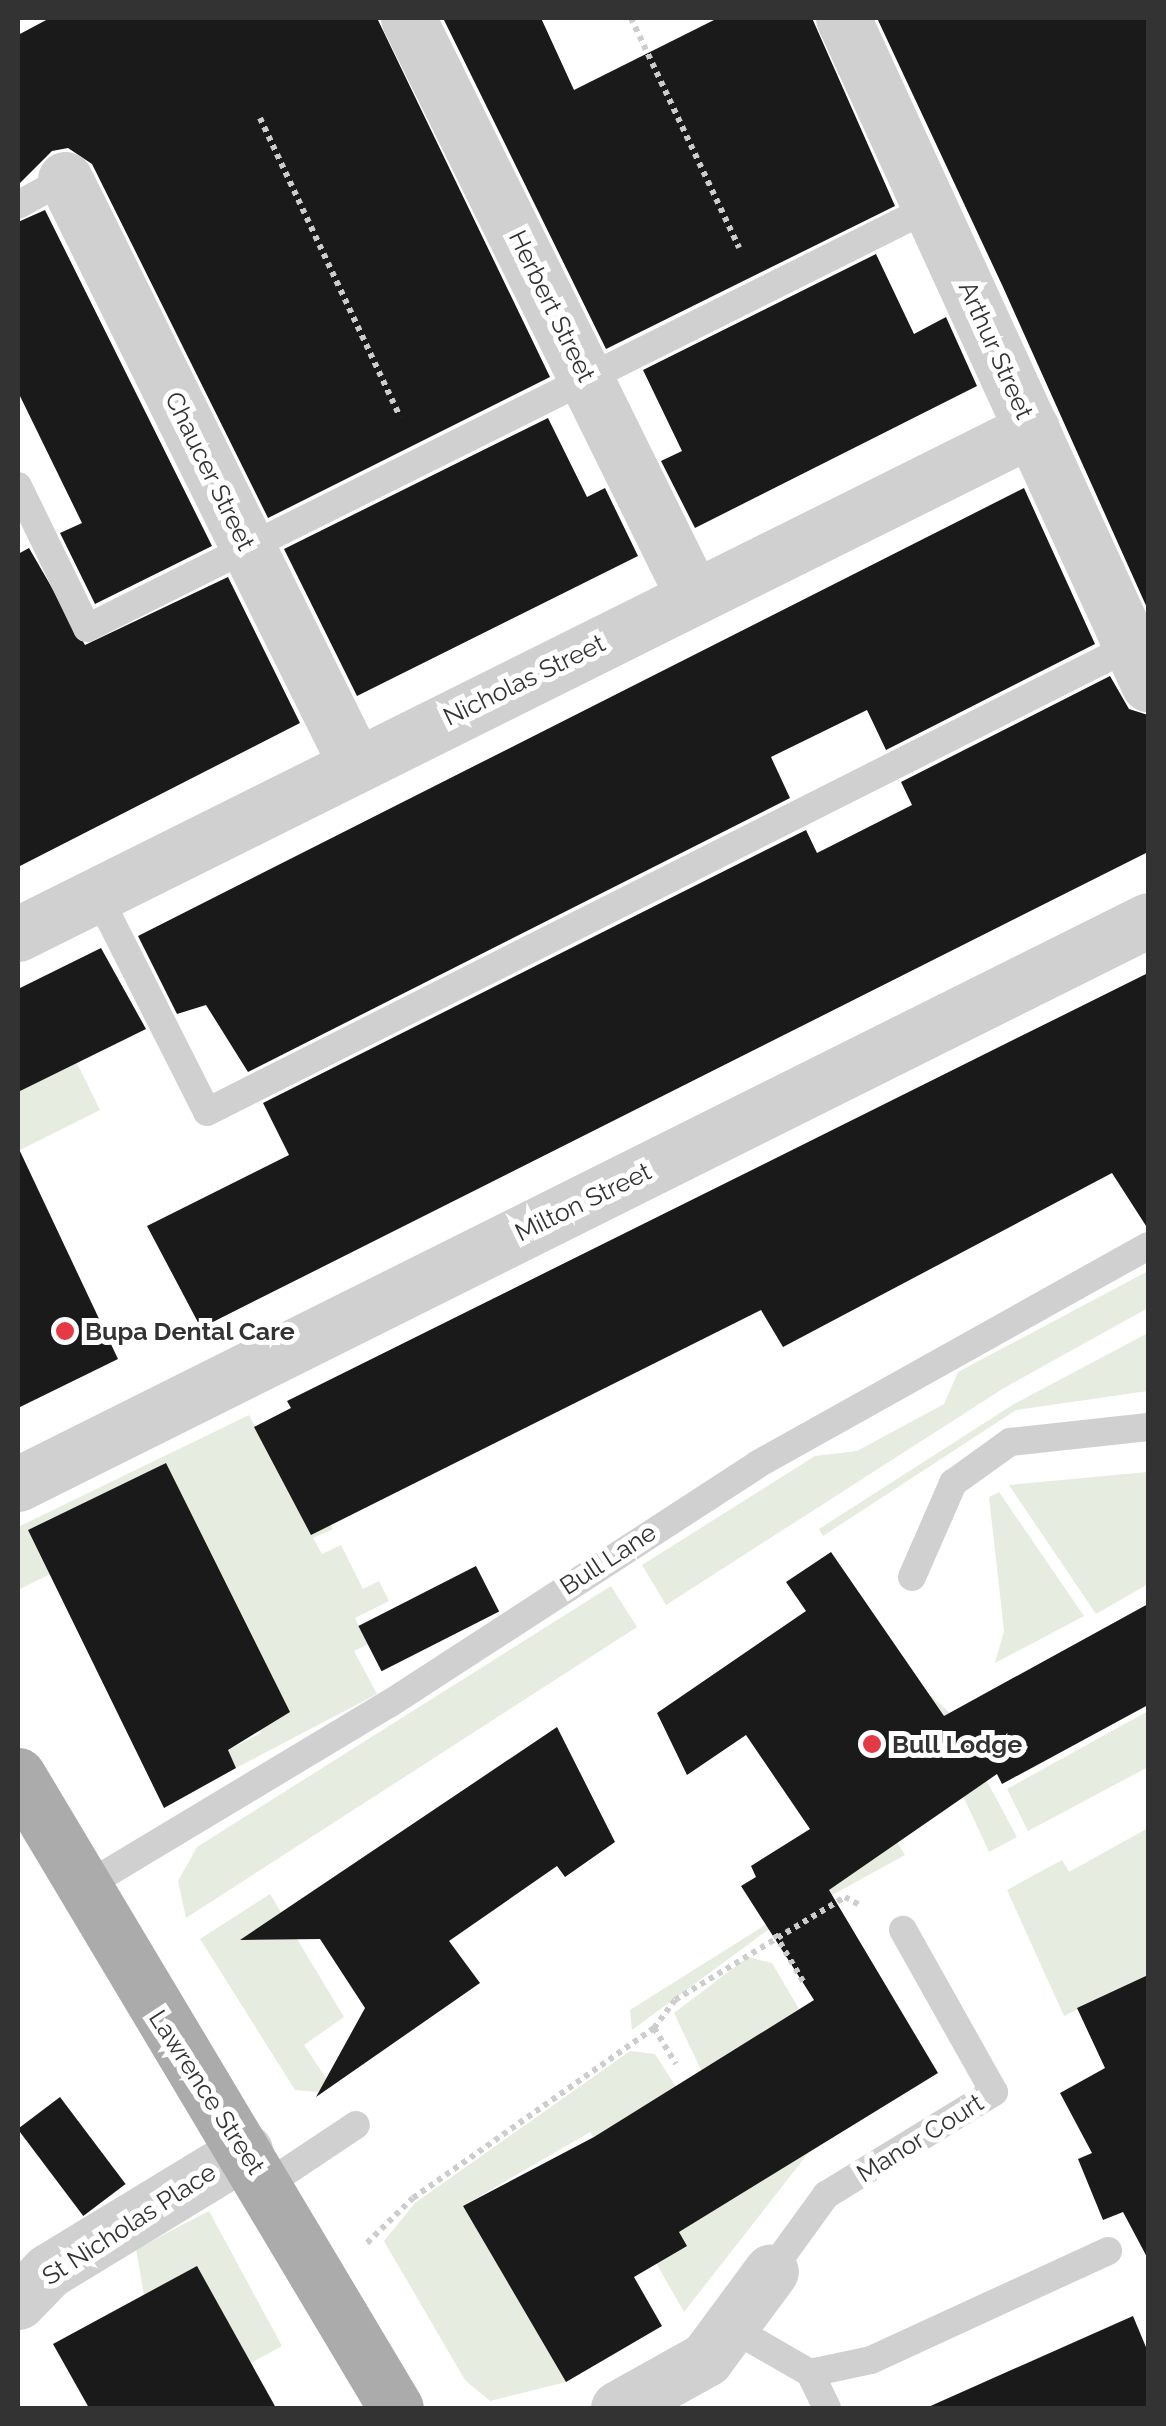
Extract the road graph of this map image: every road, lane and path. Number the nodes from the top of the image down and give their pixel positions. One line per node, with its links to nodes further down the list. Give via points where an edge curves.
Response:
1 (408, 18): 9 (street, Herbert Street)
2 (631, 18): 8 (path)
3 (843, 18): 7 (street, Arthur Street)
4 (260, 118): 11 (path)
5 (65, 179): 6 (lane); 13 (street, Chaucer Street)
6 (18, 205)
7 (931, 207): 8 (lane); 10 (street, Arthur Street)
8 (759, 290): 9 (lane)
9 (586, 374): 11 (lane); 14 (street, Herbert Street)
10 (1032, 429): 14 (street, Nicholas Street); 15 (street, Arthur Street)
11 (420, 459): 13 (lane)
12 (18, 486): 13 (lane, via 87,628)
13 (248, 548): 16 (street, Chaucer Street)
14 (693, 596): 16 (street, Nicholas Street)
15 (1140, 665): 17 (lane, via 207,1112)
16 (354, 764): 17 (street, Nicholas Street)
17 (98, 894): 19 (street, Nicholas Street)
18 (1148, 920): 22 (street, Milton Street)
19 (18, 934)
20 (1148, 1246): 25 (lane, Bull Lane, via 758,1464 389,1704)
21 (1148, 1427): 23 (lane, via 1010,1442 953,1483)
22 (18, 1484)
23 (912, 1576)
24 (18, 1775): 25 (main road, Lawrence Street)
25 (79, 1890): 32 (main road, Lawrence Street)
26 (903, 1930): 27 (path, via 845,1897); 34 (lane, Manor Court, via 994,2092 826,2195)
27 (776, 1934): 28 (path); 29 (path, via 674,2000)
28 (804, 1983)
29 (654, 2028): 30 (path); 35 (path)
30 (676, 2064)
31 (356, 2125): 32 (lane)
32 (255, 2168): 35 (main road, Lawrence Street); 36 (street, St Nicholas Place, via 48,2272)
33 (1108, 2250): 38 (lane, via 871,2360)
34 (770, 2271): 37 (street, Manor Court)
35 (318, 2272): 39 (main road, Lawrence Street)
36 (18, 2302)
37 (732, 2328): 38 (lane); 40 (street, Manor Court, via 706,2359)
38 (810, 2373): 41 (lane)
39 (396, 2408)
40 (618, 2408)
41 (826, 2408)

